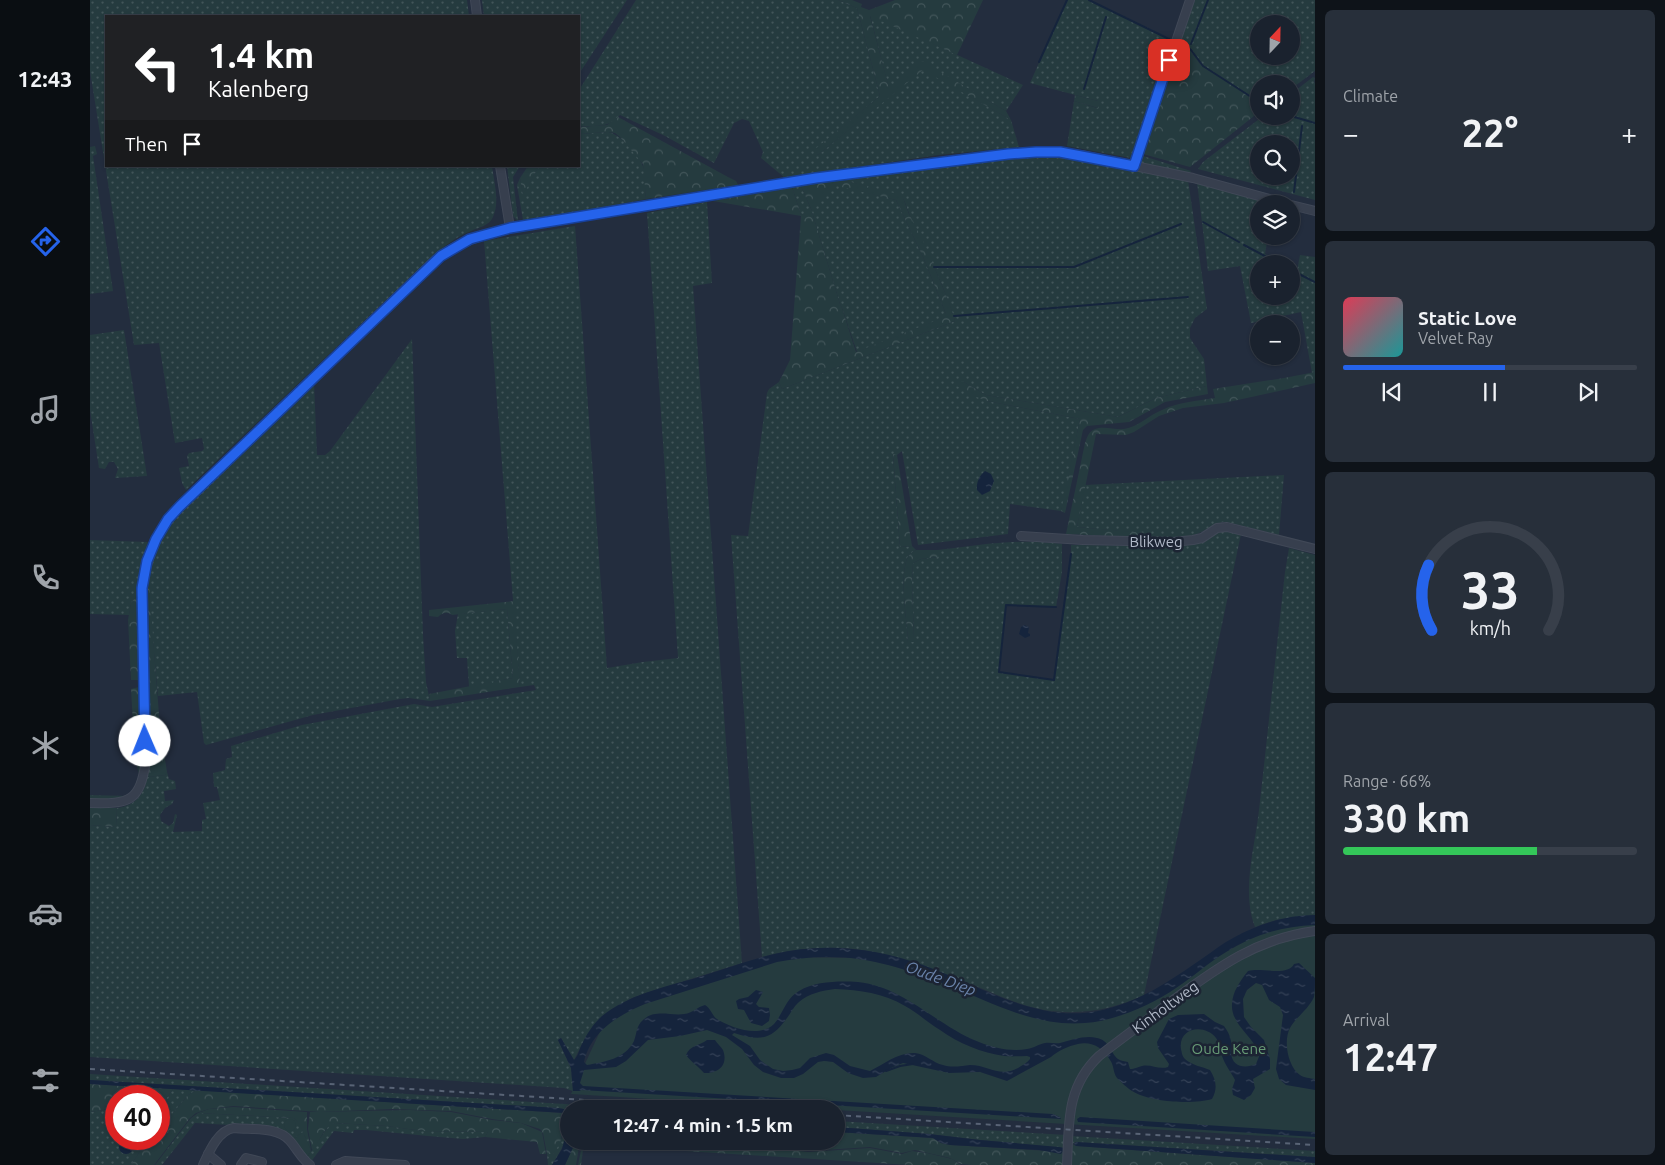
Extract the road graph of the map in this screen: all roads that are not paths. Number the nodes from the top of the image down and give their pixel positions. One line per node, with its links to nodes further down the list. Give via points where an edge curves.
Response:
1 (475, 0): 3 (street)
2 (1190, 0): 4 (street)
3 (477, 15)
4 (1134, 166): 6 (street); 9 (street, via 1060,152 1008,154 816,178)
5 (500, 167): 9 (street)
6 (1256, 195)
7 (1300, 207): 8 (street)
8 (1315, 211)
9 (510, 228): 12 (street, via 470,239 434,261 168,519 147,561 142,588 144,775 129,800)
10 (1021, 536): 11 (street, Blikweg, via 1173,542 1202,538 1216,528 1228,527)
11 (1315, 549)
12 (90, 803)
13 (1315, 931): 24 (street, Kinholtweg, via 1273,940 1226,962 1102,1054 1088,1068 1071,1104)
14 (208, 1154): 15 (street, via 223,1133 234,1128 279,1133 289,1139); 18 (street); 19 (street)
15 (307, 1163)
16 (356, 1163): 17 (street); 22 (street, via 345,1161)
17 (383, 1164): 23 (street)
18 (203, 1165)
19 (222, 1165)
20 (240, 1165): 21 (street, via 246,1158 262,1162)
21 (261, 1165)
22 (336, 1165)
23 (405, 1165)
24 (1067, 1165)

